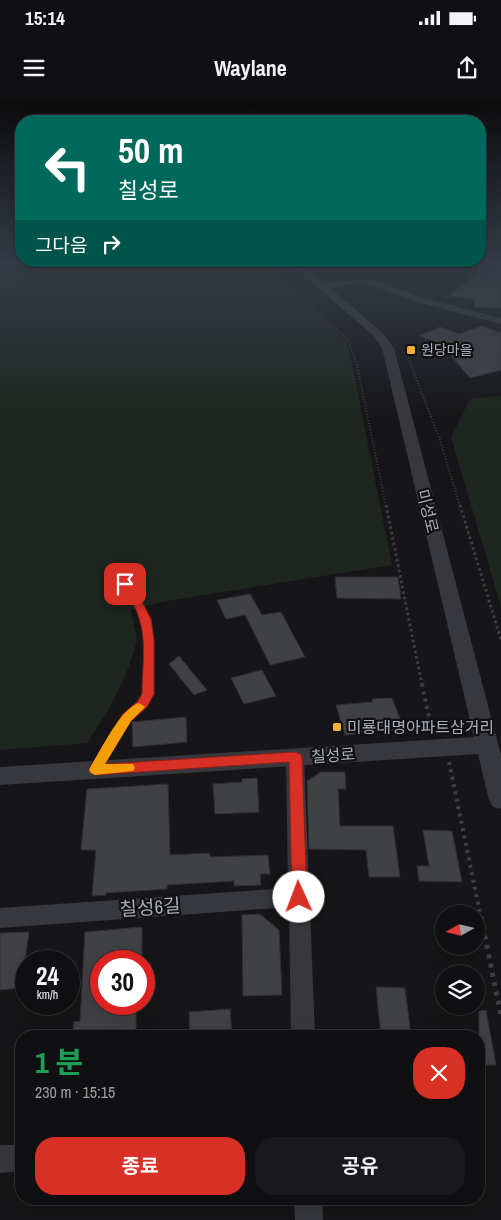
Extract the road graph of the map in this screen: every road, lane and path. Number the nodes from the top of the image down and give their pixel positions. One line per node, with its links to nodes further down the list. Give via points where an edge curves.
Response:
1 (320, 313): 7 (path, via 348,340 358,365)
2 (354, 313): 6 (street, 미성로, via 378,334 388,348)
3 (470, 313): 4 (street)
4 (501, 321)
5 (125, 584): 9 (lane, via 145,619 148,694 126,718)
6 (486, 745): 7 (street, 칠성로); 11 (street, 미성로)
7 (435, 748): 8 (street, 칠성로); 14 (path, via 448,758)
8 (295, 757): 9 (street, 칠성로); 12 (street)
9 (95, 770): 10 (street, 칠성로)
10 (0, 776)
11 (501, 800)
12 (299, 897): 13 (street, 칠성6길); 15 (street)
13 (0, 918)
14 (501, 1016)
15 (303, 1030)
16 (15, 1158): 17 (street)
17 (0, 1159)
18 (308, 1205): 19 (street)
19 (309, 1220)

